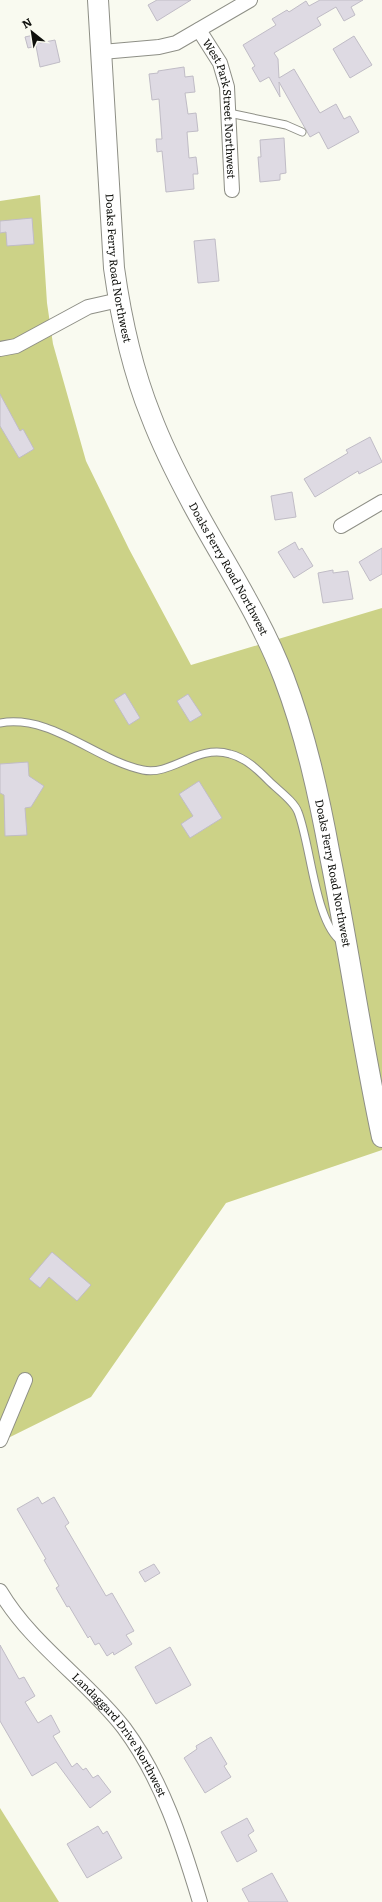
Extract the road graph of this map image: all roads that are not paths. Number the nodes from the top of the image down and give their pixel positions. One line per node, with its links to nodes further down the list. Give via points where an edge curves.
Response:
1 (98, 0): 4 (main road, Doaks Ferry Road Northwest)
2 (250, 0): 3 (street)
3 (200, 30): 4 (street, via 176,43 159,47); 5 (street, West Park Street Northwest, via 224,73)
4 (102, 52): 8 (main road, Doaks Ferry Road Northwest, via 111,228)
5 (229, 113): 6 (lane, via 286,125); 7 (street, West Park Street Northwest)
6 (302, 132)
7 (232, 190)
8 (119, 300): 9 (street, via 88,307 16,346); 13 (main road, Doaks Ferry Road Northwest, via 131,353 151,416 192,502 267,640 284,677 301,726 317,786)
9 (0, 349)
10 (382, 502): 11 (street)
11 (341, 526)
12 (0, 723): 13 (lane, via 39,727 76,740 113,759 143,770 163,768 213,751 231,754 246,761 298,810 314,871 318,898 335,937)
13 (347, 946): 14 (main road, Doaks Ferry Road Northwest)
14 (382, 1138)
15 (25, 1380): 16 (street)
16 (0, 1440)
17 (0, 1592): 18 (street, Landaggard Drive Northwest, via 43,1646 100,1701 124,1729 144,1760 181,1839)
18 (200, 1902)

